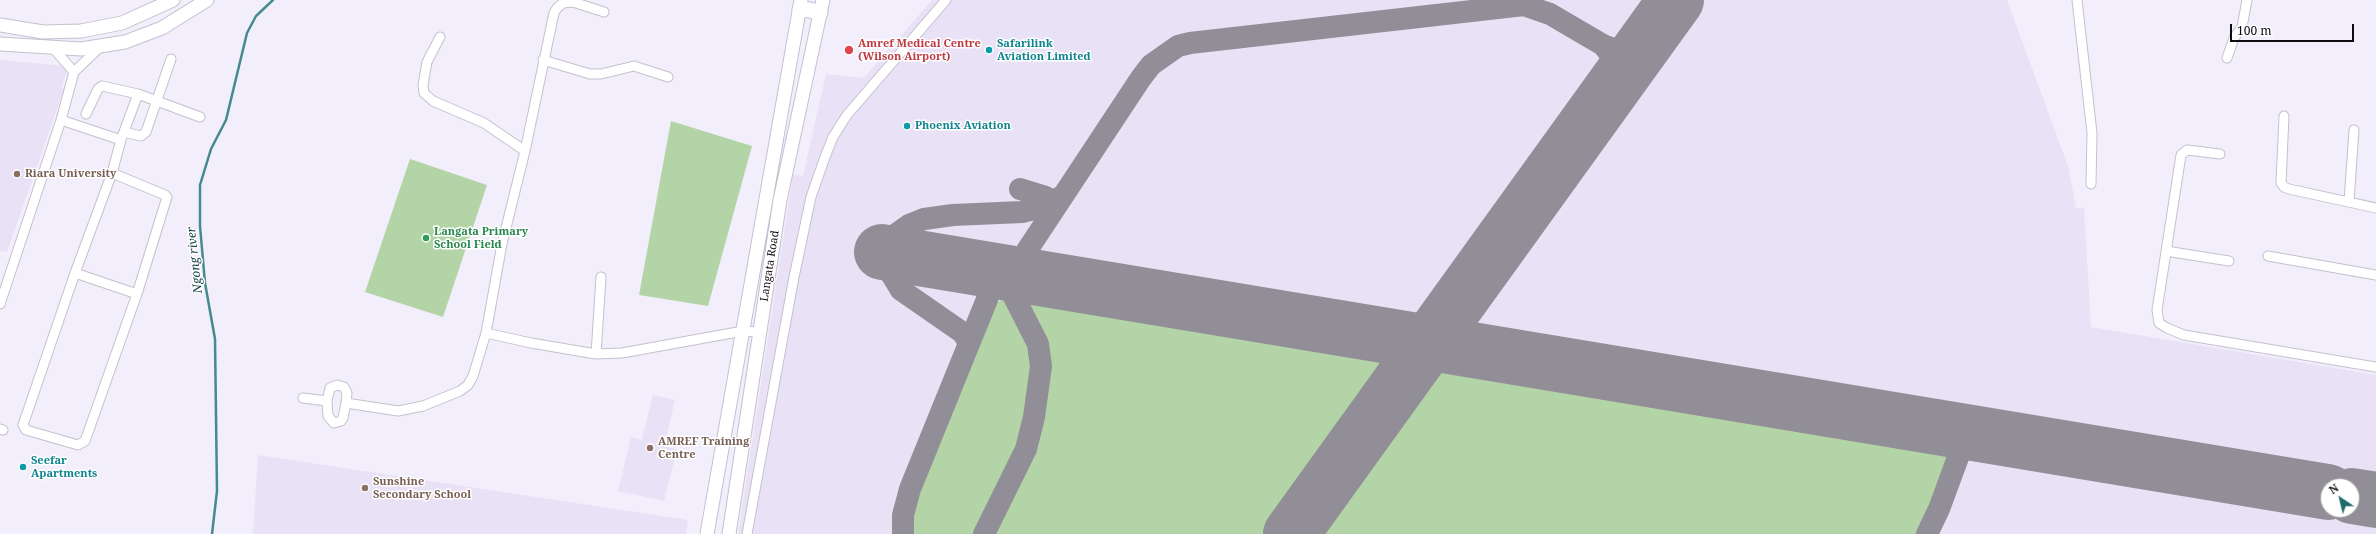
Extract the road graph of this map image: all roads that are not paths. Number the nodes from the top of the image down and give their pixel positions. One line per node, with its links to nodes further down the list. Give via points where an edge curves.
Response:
1 (173, 0): 9 (main road, via 122,23 81,31 43,32)
2 (207, 0): 12 (main road, via 162,28 125,42)
3 (946, 0): 51 (street, via 847,115 825,157 811,197 794,277)
4 (2077, 0): 30 (street, via 2092,133)
5 (2247, 0): 14 (street, via 2242,27 2234,38)
6 (800, 5): 7 (main road, via 810,10); 41 (main road, Langata Road)
7 (821, 7): 42 (main road, Langata Road, via 780,200)
8 (604, 12): 16 (street, via 573,2 563,3 557,8)
9 (0, 25)
10 (440, 37): 27 (street, via 427,62 424,93 433,102 484,123)
11 (0, 44): 13 (main road)
12 (99, 48): 13 (main road); 17 (street)
13 (54, 49): 17 (street)
14 (2227, 58)
15 (171, 59): 20 (street)
16 (543, 60): 18 (street, via 590,74 634,66); 27 (street)
17 (74, 72): 24 (street)
18 (668, 78)
19 (138, 94): 20 (street); 21 (street, via 102,86); 26 (street)
20 (157, 101): 23 (street); 26 (street, via 146,132 141,136)
21 (86, 114)
22 (2284, 116): 31 (street, via 2281,182 2289,190)
23 (200, 117)
24 (61, 120): 26 (street); 40 (street)
25 (2354, 130): 31 (street)
26 (122, 136): 29 (street)
27 (525, 150): 43 (street, via 502,244)
28 (2220, 154): 33 (street, via 2187,150 2181,155)
29 (112, 173): 36 (street); 39 (street, via 167,197)
30 (2091, 184)
31 (2349, 202): 32 (street)
32 (2376, 208)
33 (2166, 251): 35 (street); 45 (street, via 2157,310 2159,323 2166,328 2184,335)
34 (2268, 256): 37 (street)
35 (2229, 261)
36 (76, 273): 39 (street); 39 (street, via 23,425 26,430 78,445 85,441)
37 (2376, 275)
38 (601, 278): 44 (street)
39 (137, 294)
40 (0, 301)
41 (742, 332): 42 (street); 44 (street, via 622,353); 49 (main road, Langata Road)
42 (760, 332): 50 (main road, Langata Road)
43 (486, 333): 44 (street); 48 (street, via 473,376 460,391 423,406 398,411)
44 (596, 354)
45 (2376, 367)
46 (303, 398): 47 (street)
47 (328, 401): 48 (street, via 330,388 337,385 344,387 347,393); 48 (street, via 328,416 334,423 343,418)
48 (346, 403)
49 (707, 534)
50 (729, 534)
51 (748, 534)

